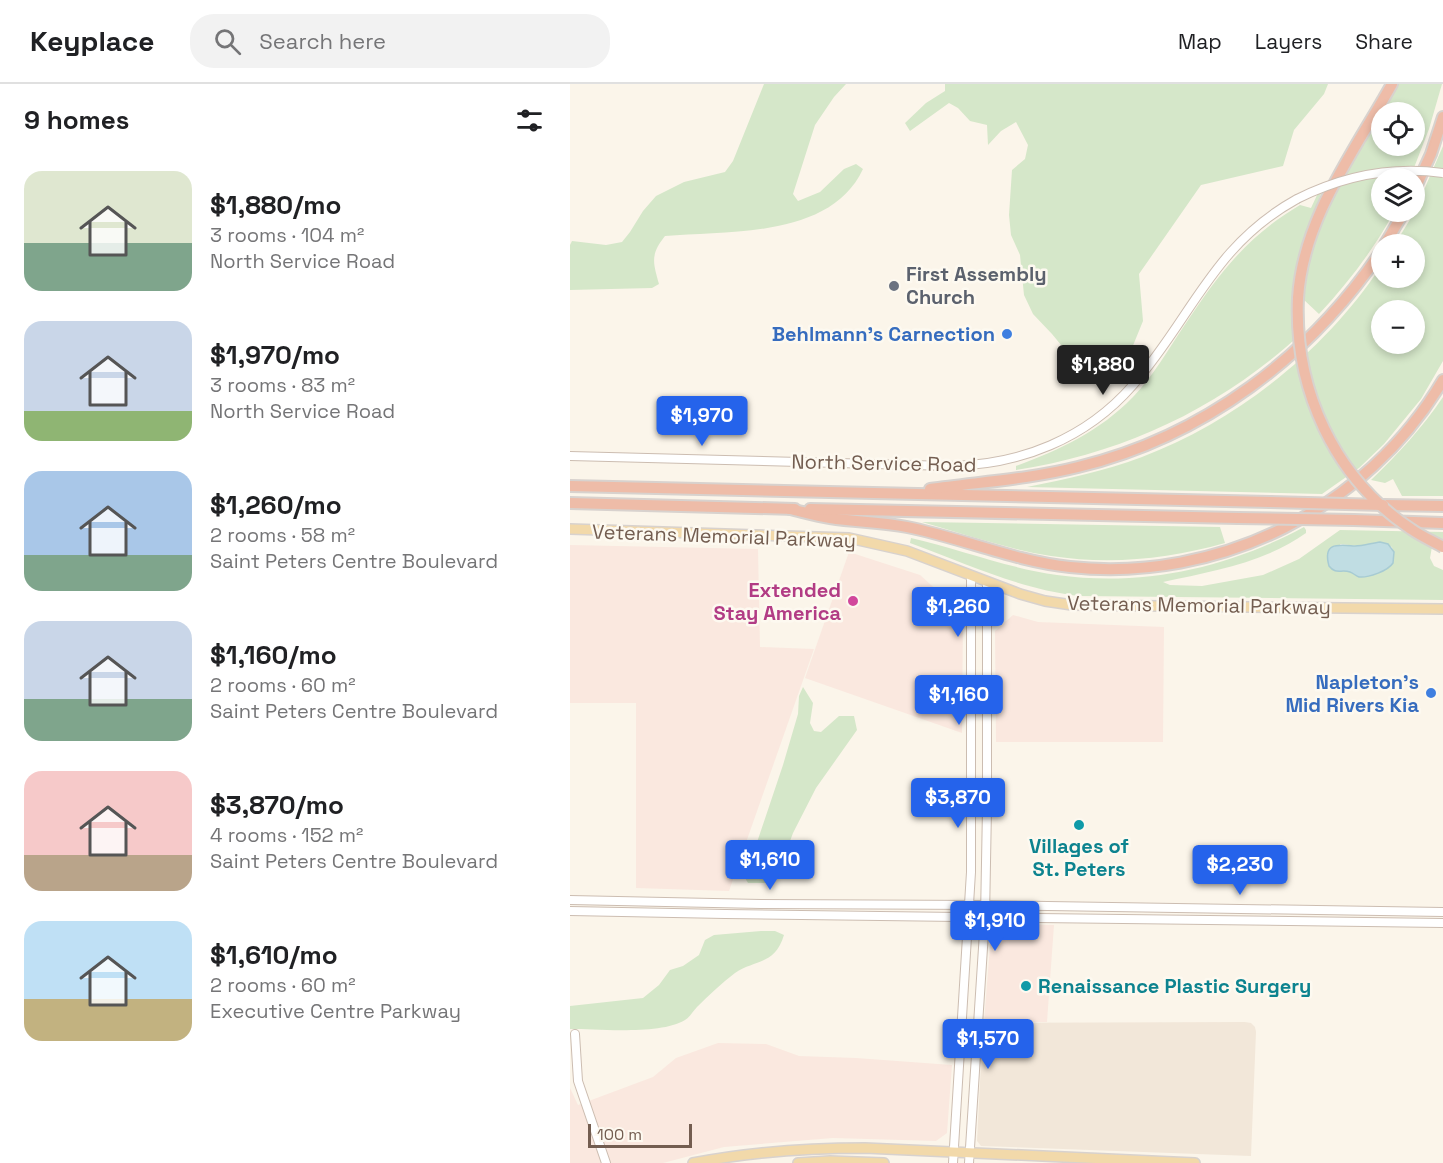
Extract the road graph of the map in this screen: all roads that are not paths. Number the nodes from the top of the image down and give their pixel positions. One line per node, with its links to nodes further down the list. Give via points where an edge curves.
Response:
1 (1392, 84): 15 (highway, bridge, via 1319,214 1304,258 1298,334 1304,373 1334,448 1355,478 1386,509 1410,529)
2 (1443, 117): 3 (highway)
3 (1425, 168)
4 (1443, 173): 7 (street, North Service Road, bridge, via 1404,171 1330,184 1297,199 1255,227 1224,258 1133,385 1080,431 1032,454 995,463 950,466)
5 (1371, 264): 9 (highway, via 1339,306 1284,361 1221,407 1177,431 1122,454 1054,473)
6 (1443, 380): 12 (highway, via 1405,434 1334,499 1306,517 1243,546 1171,565 1130,569 1070,567 1028,560 906,527)
7 (570, 456)
8 (570, 486): 9 (highway)
9 (897, 493): 11 (highway, bridge)
10 (570, 503): 12 (highway)
11 (1443, 506)
12 (790, 509): 13 (highway, bridge)
13 (1443, 523)
14 (570, 529): 16 (main road, Veterans Memorial Parkway, via 849,538 908,551)
15 (1443, 547)
16 (971, 576): 17 (main road, Veterans Memorial Parkway); 20 (street)
17 (987, 583): 18 (main road, Veterans Memorial Parkway, via 1045,601 1098,606); 21 (street)
18 (1443, 609)
19 (570, 900): 20 (street)
20 (969, 905): 21 (street); 24 (street)
21 (985, 905): 23 (street); 25 (street)
22 (570, 910): 24 (street)
23 (1443, 912)
24 (969, 917): 25 (street); 28 (street)
25 (985, 917): 26 (street); 29 (street)
26 (1443, 922)
27 (576, 1034): 30 (street, via 579,1082)
28 (953, 1158): 29 (main road); 31 (main road, via 865,1148 817,1148)
29 (969, 1158): 34 (main road)
30 (606, 1163)
31 (693, 1163)
32 (798, 1163): 33 (main road)
33 (884, 1163)
34 (1195, 1163)

